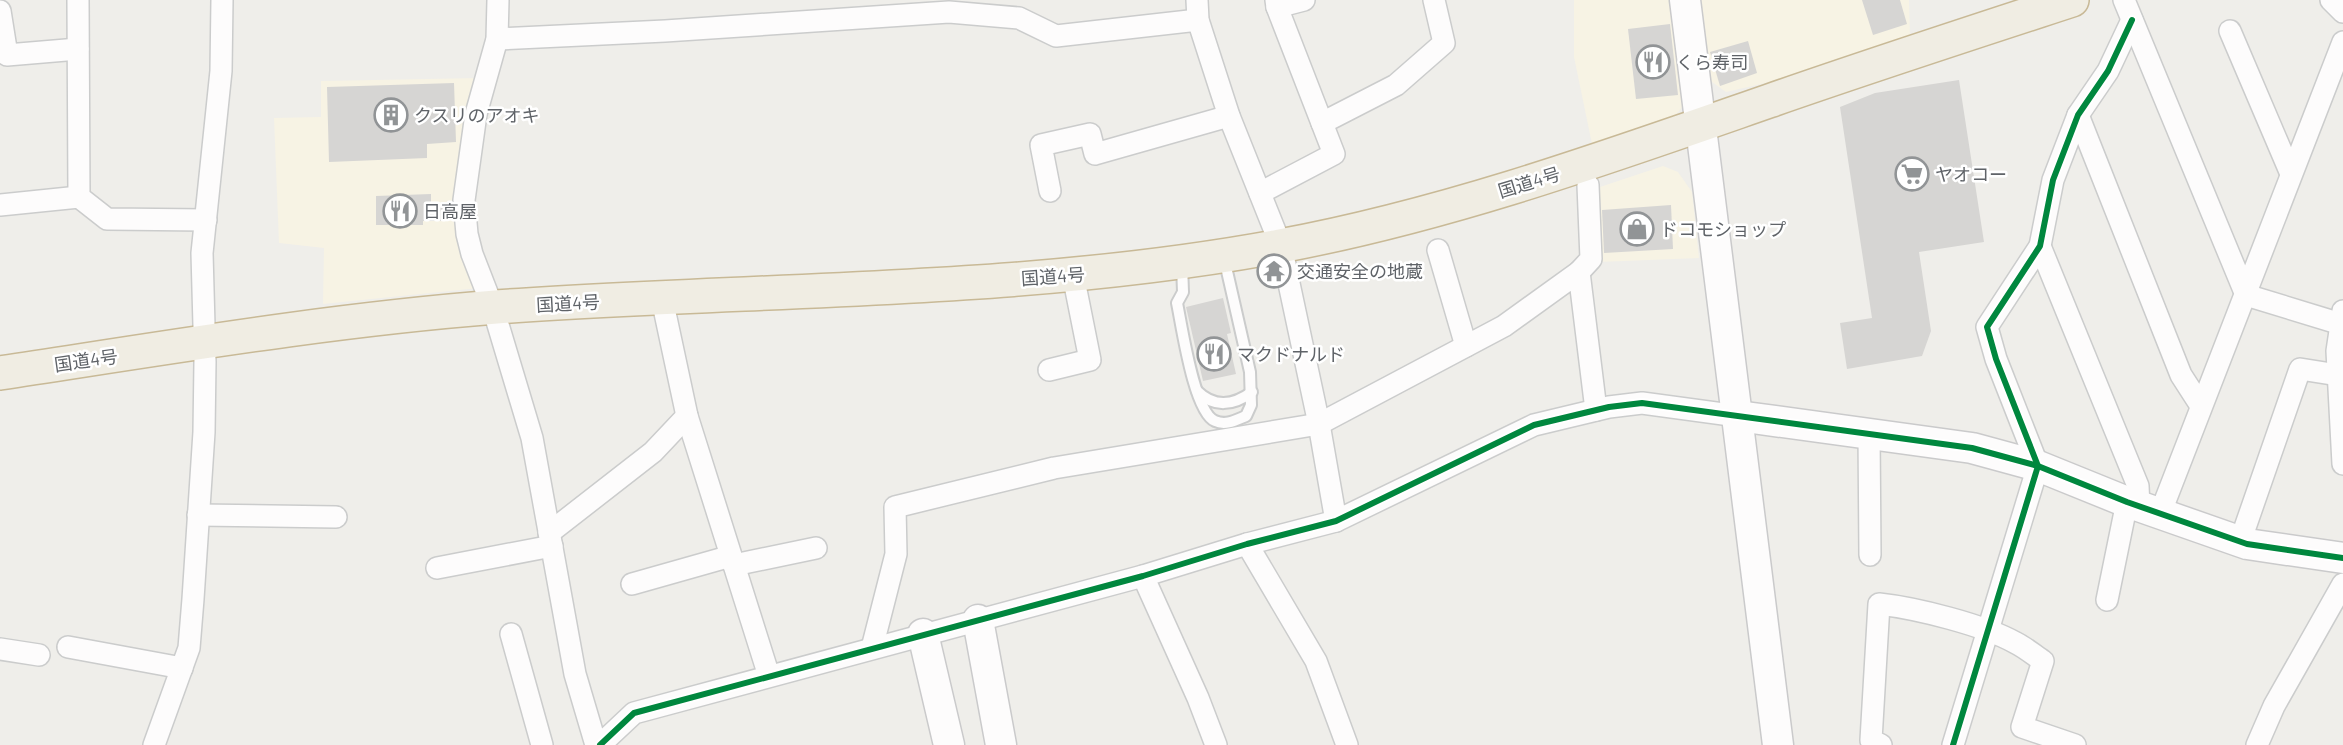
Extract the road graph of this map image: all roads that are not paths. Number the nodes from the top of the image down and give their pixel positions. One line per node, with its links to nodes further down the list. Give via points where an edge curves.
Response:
1 (78, 0): 18 (street)
2 (222, 0): 29 (street, via 221,71)
3 (498, 0): 16 (street)
4 (1304, 0): 10 (street)
5 (1434, 0): 21 (street, via 1444,43 1396,86)
6 (1685, 0): 22 (street)
7 (2072, 0): 22 (highway, 国道4号)
8 (2124, 0): 14 (street)
9 (2331, 0): 13 (street)
10 (1276, 3): 21 (street)
11 (1197, 10): 16 (street, via 1056,36 1019,18 949,12); 20 (street)
12 (0, 11): 18 (street, via 7,55)
13 (2343, 12)
14 (2132, 20): 19 (street, via 2108,71); 37 (street)
15 (2230, 31): 23 (street)
16 (497, 39): 39 (street, via 476,114 464,200 472,254)
17 (2343, 42): 23 (street)
18 (78, 49): 27 (street)
19 (2078, 115): 31 (street, via 2053,180); 48 (street, via 2181,375)
20 (1229, 116): 25 (street, via 1095,154 1090,134 1041,145); 26 (street)
21 (1322, 123): 26 (street, via 1334,154)
22 (1701, 124): 30 (highway, 国道4号, via 1497,192 1366,228); 51 (street)
23 (2291, 174): 37 (street)
24 (1588, 185): 35 (street, via 1592,259)
25 (1050, 191)
26 (1260, 193): 30 (street)
27 (79, 197): 28 (street); 29 (street, via 107,219)
28 (0, 205)
29 (206, 220): 41 (street, via 202,254)
30 (1281, 246): 33 (highway, 国道4号); 52 (street)
31 (2040, 246): 55 (street, via 1987,327); 56 (street, via 2138,486)
32 (1438, 250): 42 (street)
33 (1224, 255): 34 (highway, 国道4号); 47 (lane, via 1251,372)
34 (1182, 262): 36 (highway, 国道4号); 46 (lane, via 1183,292 1177,303)
35 (1579, 272): 42 (street, via 1504,326); 49 (street)
36 (1073, 275): 38 (highway, 国道4号); 43 (street, via 1090,360)
37 (2246, 295): 40 (street); 48 (street)
38 (664, 297): 39 (highway, 国道4号); 50 (street)
39 (493, 308): 41 (highway, 国道4号, via 357,321); 60 (street, via 532,438)
40 (2342, 318): 45 (street)
41 (205, 342): 44 (highway, 国道4号); 57 (street)
42 (1466, 346): 52 (street)
43 (1049, 370)
44 (0, 373)
45 (2338, 375): 54 (street); 61 (street, via 2300,369)
46 (1196, 390): 47 (lane, via 1217,404 1234,402); 47 (lane, via 1206,414 1215,421 1228,423 1246,416)
47 (1252, 392)
48 (2201, 406): 56 (street)
49 (1596, 410): 51 (street, via 1642,403); 59 (street, via 1534,425)
50 (687, 416): 60 (street, via 653,452); 66 (street)
51 (1738, 416): 53 (street); 89 (street)
52 (1318, 424): 59 (street); 77 (street, via 1054,468 895,507 896,554)
53 (1869, 433): 55 (street, via 1972,448); 64 (street)
54 (2343, 464)
55 (2038, 466): 56 (street); 73 (street)
56 (2142, 508): 61 (street); 71 (street)
57 (198, 515): 58 (street); 80 (street, via 189,648)
58 (336, 517)
59 (1336, 521): 62 (street)
60 (551, 539): 67 (street); 84 (street, via 575,674)
61 (2240, 542): 65 (street)
62 (1247, 544): 68 (street); 88 (street, via 1316,661)
63 (816, 548): 66 (street)
64 (1870, 555)
65 (2343, 558)
66 (733, 560): 69 (street); 81 (street)
67 (437, 568)
68 (1143, 576): 72 (street); 87 (street)
69 (632, 584)
70 (2343, 584): 93 (street, via 2274,706)
71 (2107, 600)
72 (978, 620): 75 (street); 86 (street)
73 (1988, 630): 90 (street, via 1879,604 1871,740); 91 (street); 92 (street, via 2043,661 2022,728)
74 (511, 634): 83 (street)
75 (923, 634): 77 (street); 85 (street)
76 (68, 647): 80 (street)
77 (872, 648): 81 (street)
78 (0, 649): 79 (street)
79 (39, 655)
80 (182, 668): 82 (street)
81 (769, 676): 84 (street, via 634,712)
82 (154, 745)
83 (542, 745)
84 (598, 745)
85 (949, 745)
86 (1001, 745)
87 (1216, 745)
88 (1347, 745)
89 (1778, 745)
90 (1881, 745)
91 (1953, 745)
92 (2075, 745)
93 (2257, 745)

